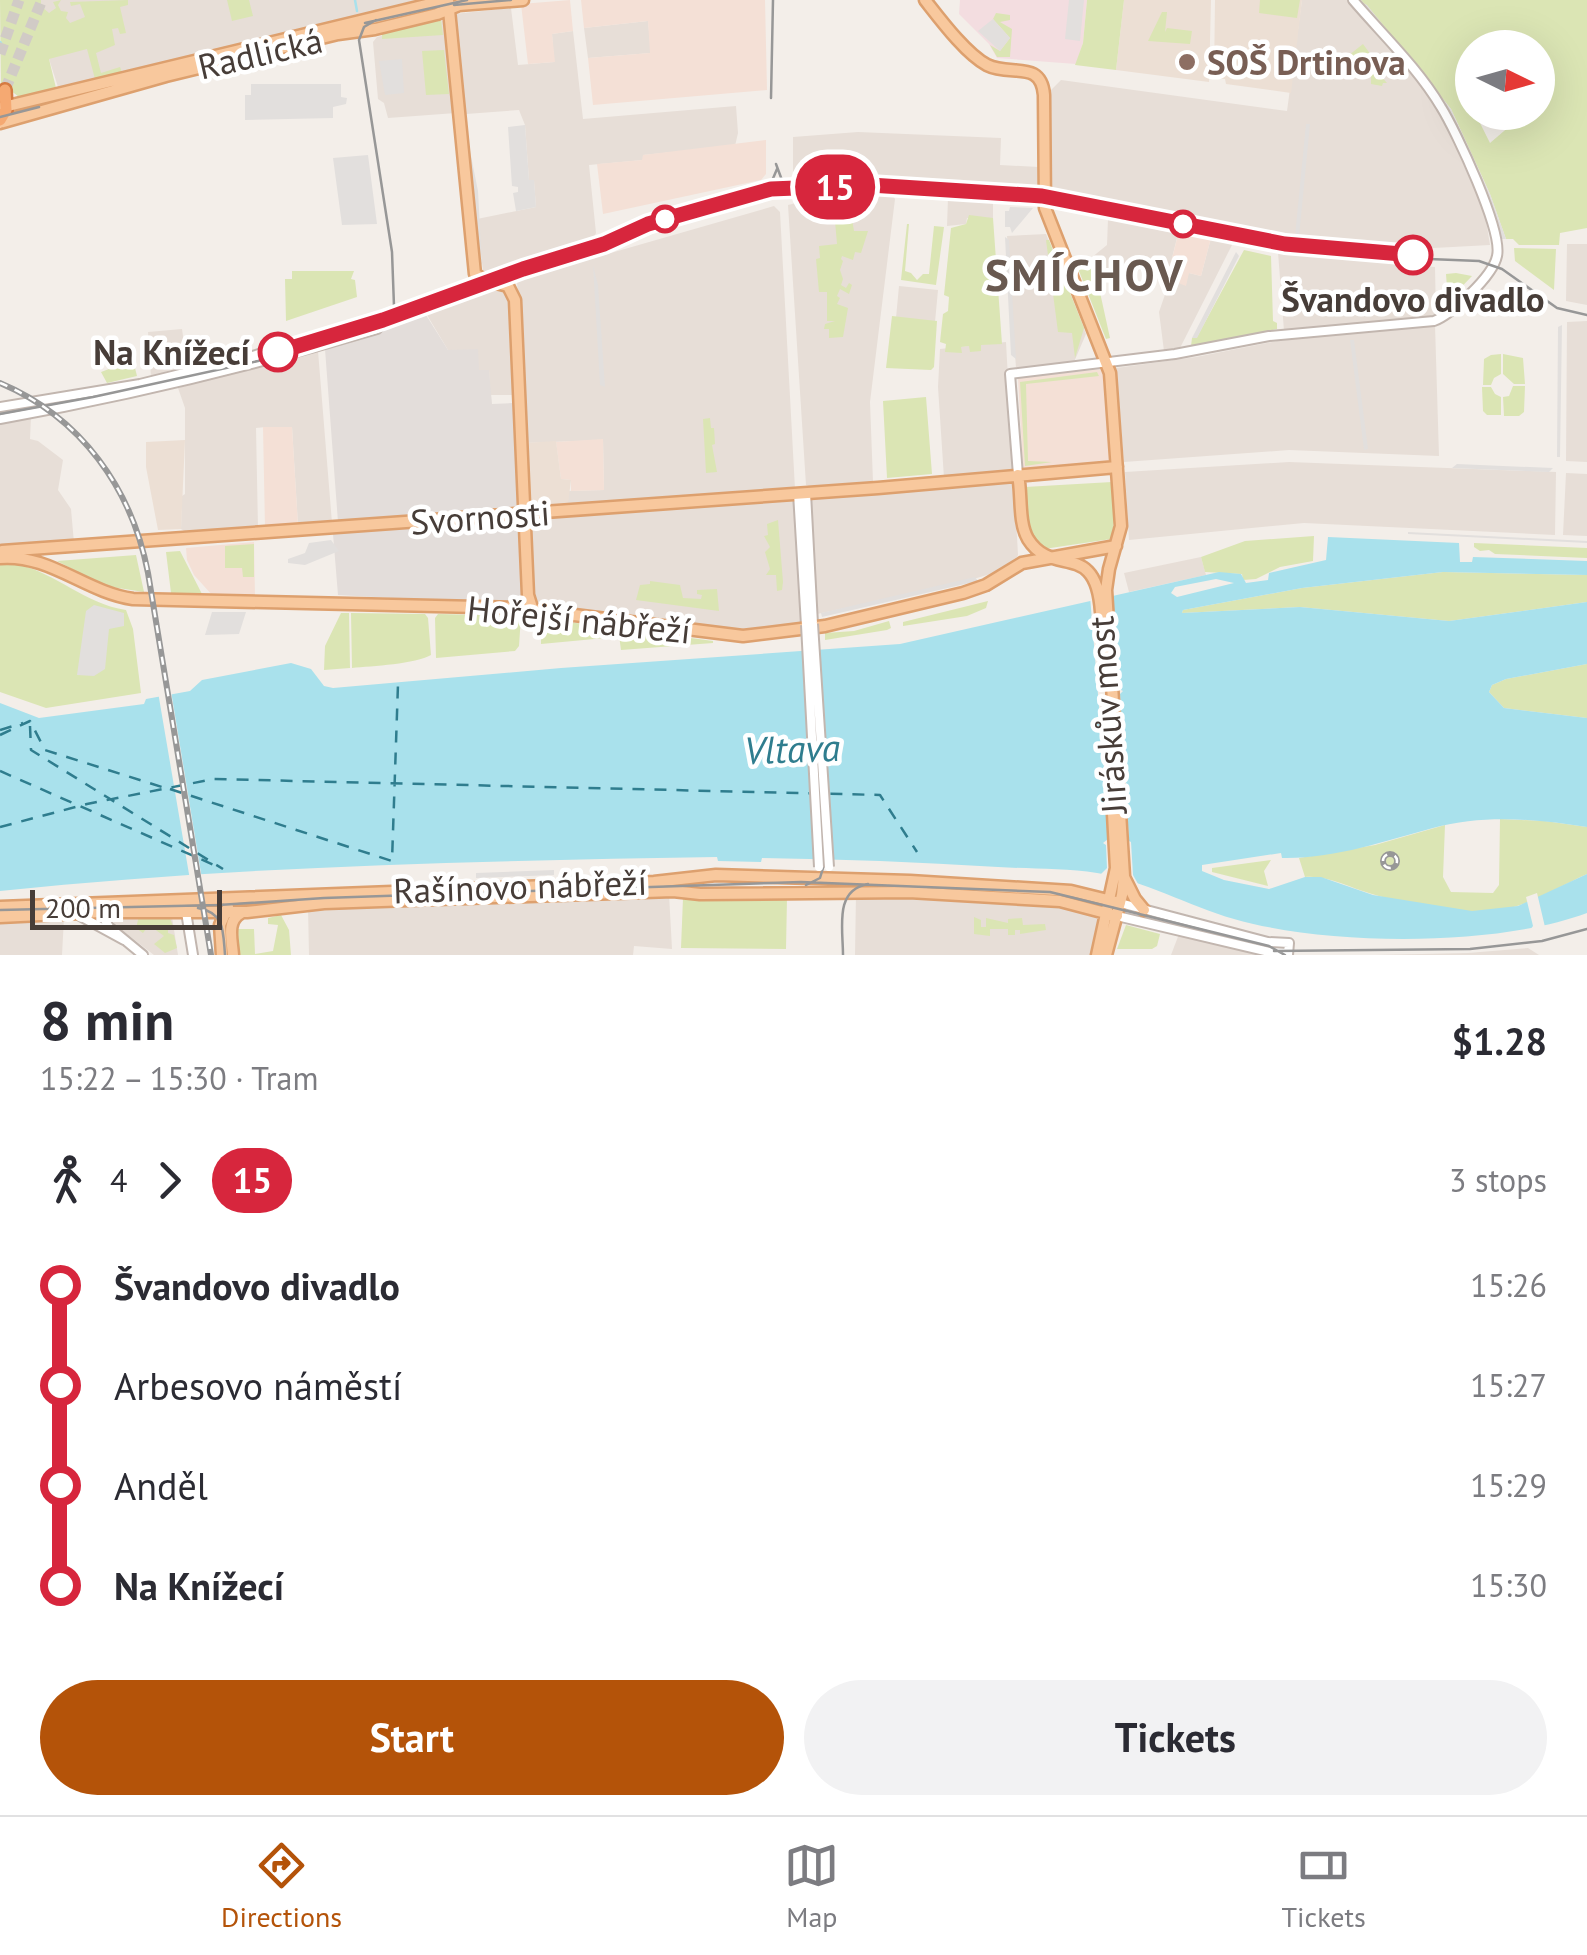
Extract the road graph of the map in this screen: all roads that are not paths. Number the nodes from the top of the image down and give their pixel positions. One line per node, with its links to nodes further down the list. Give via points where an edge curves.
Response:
1 (520, 0): 4 (main road, Radlická)
2 (925, 0): 11 (main road, Jiráskův most, via 983,63 1030,71 1041,80 1043,197)
3 (1353, 0): 11 (street, via 1442,108 1484,200 1497,243 1495,263 1439,319)
4 (448, 3): 6 (main road, Radlická); 7 (main road)
5 (5, 90): 6 (highway)
6 (4, 114)
7 (476, 274): 8 (main road); 9 (street)
8 (492, 282): 9 (street); 17 (main road, via 510,287 515,301)
9 (459, 294): 10 (street)
10 (385, 321): 12 (street, via 149,382); 13 (street, via 378,329 241,368)
11 (1106, 363): 14 (main road, Jiráskův most); 15 (street, via 1010,374)
12 (0, 406)
13 (0, 418)
14 (1118, 467): 15 (main road, Svornosti); 19 (main road, Jiráskův most)
15 (1018, 475): 16 (main road, Svornosti); 21 (main road, via 1027,536)
16 (802, 493): 17 (main road, Svornosti); 24 (street)
17 (524, 513): 18 (main road, Svornosti); 23 (main road)
18 (83, 545): 20 (main road, Svornosti); 22 (main road, via 46,553)
19 (1116, 546): 21 (main road, Hořejší nábřeží); 27 (main road, Jiráskův most, via 1107,579)
20 (0, 554): 22 (main road)
21 (1053, 557): 23 (main road, Hořejší nábřeží, via 1016,566 972,591 751,636); 29 (main road, Jiráskův most, via 1085,568 1100,594 1116,846)
22 (44, 563): 23 (main road, Hořejší nábřeží, via 106,594 162,601)
23 (533, 611)
24 (809, 624): 25 (street, bridge); 26 (street, bridge, via 819,858)
25 (830, 872): 26 (main road, Rašínovo nábřeží); 28 (street, Rašínovo nábřeží, via 821,889); 29 (main road, Rašínovo nábřeží)
26 (812, 874): 30 (main road, Rašínovo nábřeží)
27 (1124, 876): 29 (main road, Jiráskův most); 33 (main road)
28 (770, 891): 36 (main road, Rašínovo nábřeží, via 366,902); 38 (main road, Rašínovo nábřeží, via 1053,900)
29 (1113, 895): 33 (street); 38 (main road)
30 (251, 897): 32 (main road, Rašínovo nábřeží); 35 (main road)
31 (0, 906): 37 (main road, Rašínovo nábřeží)
32 (208, 906): 34 (main road, Rašínovo nábřeží); 35 (main road); 37 (main road, Rašínovo nábřeží); 41 (main road)
33 (1144, 910): 42 (street)
34 (186, 912): 37 (main road, Rašínovo nábřeží); 44 (street)
35 (225, 912): 36 (main road, Rašínovo nábřeží); 41 (main road)
36 (247, 912): 41 (main road)
37 (101, 913): 39 (main road, Rašínovo nábřeží); 39 (street, Rašínovo nábřeží); 43 (street)
38 (1112, 914): 42 (street, via 1268,952); 47 (main road); 48 (main road)
39 (54, 915): 40 (main road, Rašínovo nábřeží)
40 (0, 917)
41 (225, 927): 45 (main road); 46 (main road)
42 (1288, 950)
43 (144, 955)
44 (193, 955)
45 (222, 955)
46 (233, 955)
47 (1097, 955)
48 (1106, 955)

